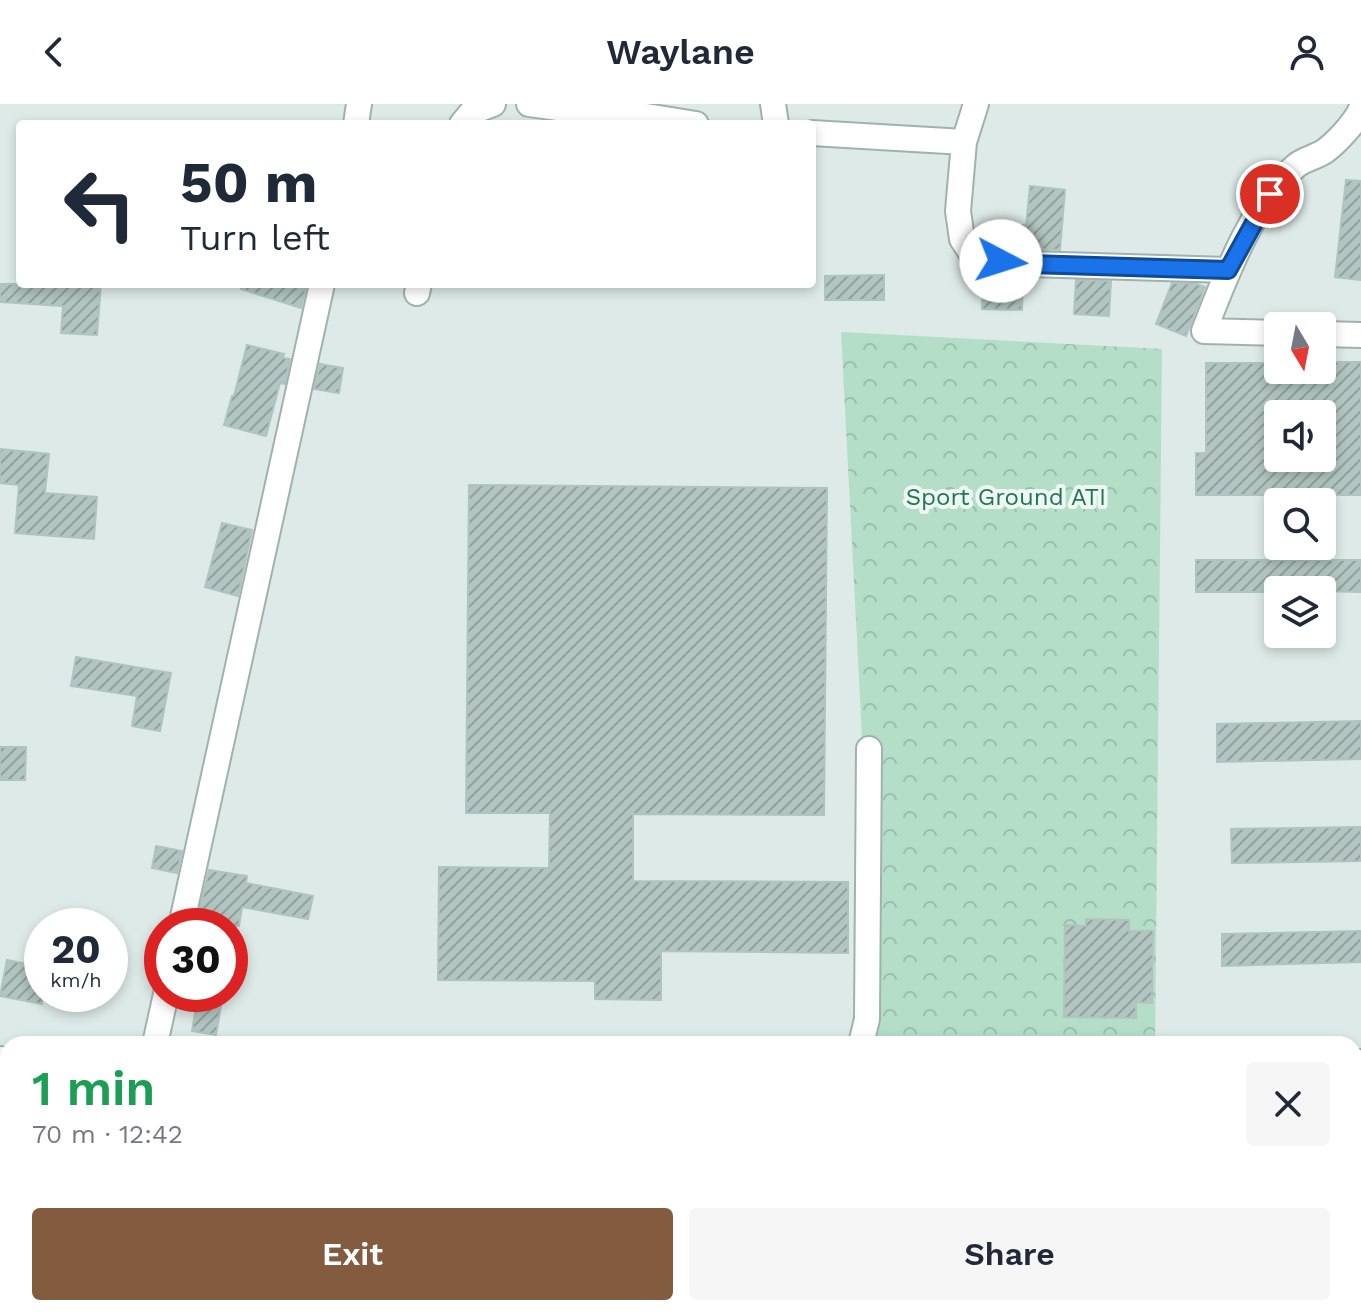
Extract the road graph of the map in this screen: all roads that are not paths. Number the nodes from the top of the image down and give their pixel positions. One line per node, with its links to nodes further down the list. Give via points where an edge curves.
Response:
1 (493, 104): 6 (street)
2 (529, 104): 5 (street)
3 (976, 104): 9 (street)
4 (1361, 109): 10 (street, via 1325,151 1298,165 1270,194)
5 (602, 119): 7 (street)
6 (465, 120)
7 (670, 120)
8 (816, 133): 9 (street)
9 (964, 142): 10 (street, via 958,211 962,239 974,257 1029,264)
10 (1228, 270): 12 (street, via 1204,331)
11 (321, 288): 16 (street)
12 (1264, 333)
13 (1336, 334): 14 (street)
14 (1361, 335)
15 (869, 749): 19 (street)
16 (185, 908)
17 (162, 1012): 18 (street)
18 (157, 1036)
19 (863, 1036)

